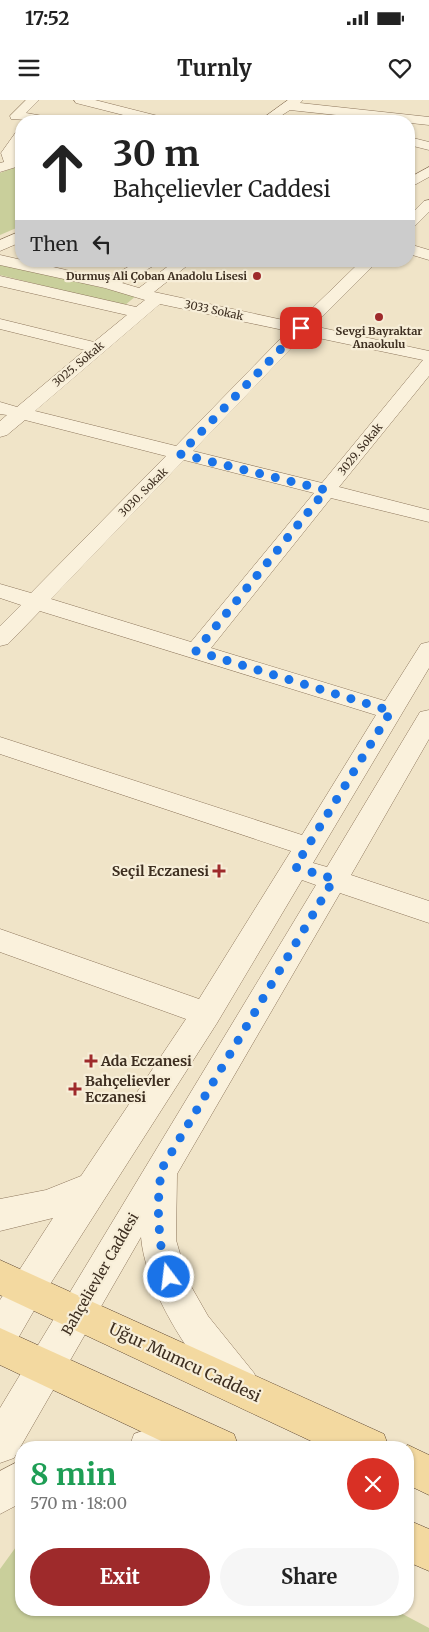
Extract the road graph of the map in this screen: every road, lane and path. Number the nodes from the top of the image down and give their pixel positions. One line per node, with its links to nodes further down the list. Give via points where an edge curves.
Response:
1 (33, 100): 5 (street)
2 (80, 100): 6 (street)
3 (290, 105): 7 (street); 8 (street); 9 (street)
4 (0, 115): 10 (street)
5 (17, 115)
6 (138, 115)
7 (274, 115)
8 (316, 115)
9 (377, 115)
10 (15, 116)
11 (415, 119): 12 (street)
12 (429, 121)
13 (15, 141): 16 (street)
14 (415, 142): 15 (street)
15 (429, 146)
16 (4, 153): 17 (street, via 11,164)
17 (0, 168)
18 (429, 171): 19 (street)
19 (415, 180)
20 (415, 191): 21 (street)
21 (429, 196)
22 (429, 204): 23 (street)
23 (415, 218)
24 (15, 239): 25 (street)
25 (0, 246)
26 (415, 251): 27 (street)
27 (429, 255)
28 (0, 260): 29 (street, 3033 Sokak)
29 (15, 263)
30 (32, 267): 35 (street, 3033 Sokak)
31 (139, 267): 35 (street)
32 (178, 267): 36 (street, 3025. Sokak)
33 (364, 267): 39 (street, 3030. Sokak)
34 (0, 280): 37 (street)
35 (108, 284): 36 (street, 3033 Sokak)
36 (150, 295): 37 (street, 3025. Sokak); 39 (street, 3033 Sokak)
37 (140, 313): 40 (street, 3025. Sokak)
38 (0, 324): 40 (street)
39 (301, 328): 41 (street, 3033 Sokak); 46 (street, 3030. Sokak)
40 (97, 348): 44 (street, 3025. Sokak)
41 (429, 356)
42 (429, 364): 47 (street, 3029. Sokak)
43 (0, 408): 44 (street)
44 (22, 412): 45 (street, 3025. Sokak); 46 (street)
45 (0, 431)
46 (180, 454): 47 (street); 50 (street, 3030. Sokak)
47 (326, 490): 48 (street); 53 (street, 3029. Sokak)
48 (429, 516)
49 (0, 591): 50 (street)
50 (35, 602): 51 (street, 3030. Sokak); 53 (street)
51 (0, 639)
52 (429, 649): 54 (street)
53 (196, 651): 54 (street)
54 (391, 711): 57 (street)
55 (429, 718): 58 (street, Bahçelievler Caddesi)
56 (4, 753): 57 (street)
57 (302, 857): 58 (street); 61 (street)
58 (334, 879): 59 (street); 62 (street, Bahçelievler Caddesi)
59 (429, 912)
60 (0, 940): 61 (street)
61 (206, 1014): 63 (street)
62 (161, 1170): 66 (street, Bahçelievler Caddesi); 70 (street, via 158,1205 160,1242 169,1277 179,1303 194,1326 217,1360)
63 (95, 1186): 64 (street, via 46,1205); 65 (street)
64 (0, 1215)
65 (14, 1282): 66 (main road, Uğur Mumcu Caddesi); 67 (street)
66 (77, 1312): 69 (street, Bahçelievler Caddesi); 70 (main road, Uğur Mumcu Caddesi)
67 (0, 1334)
68 (0, 1346): 69 (main road)
69 (46, 1366): 71 (main road); 73 (street, Bahçelievler Caddesi)
70 (245, 1390): 72 (main road, Uğur Mumcu Caddesi)
71 (205, 1441)
72 (355, 1441)
73 (0, 1444)
74 (414, 1468): 75 (main road)
75 (429, 1475)
76 (15, 1484): 77 (street)
77 (0, 1494)
78 (414, 1543): 79 (main road)
79 (429, 1551)

